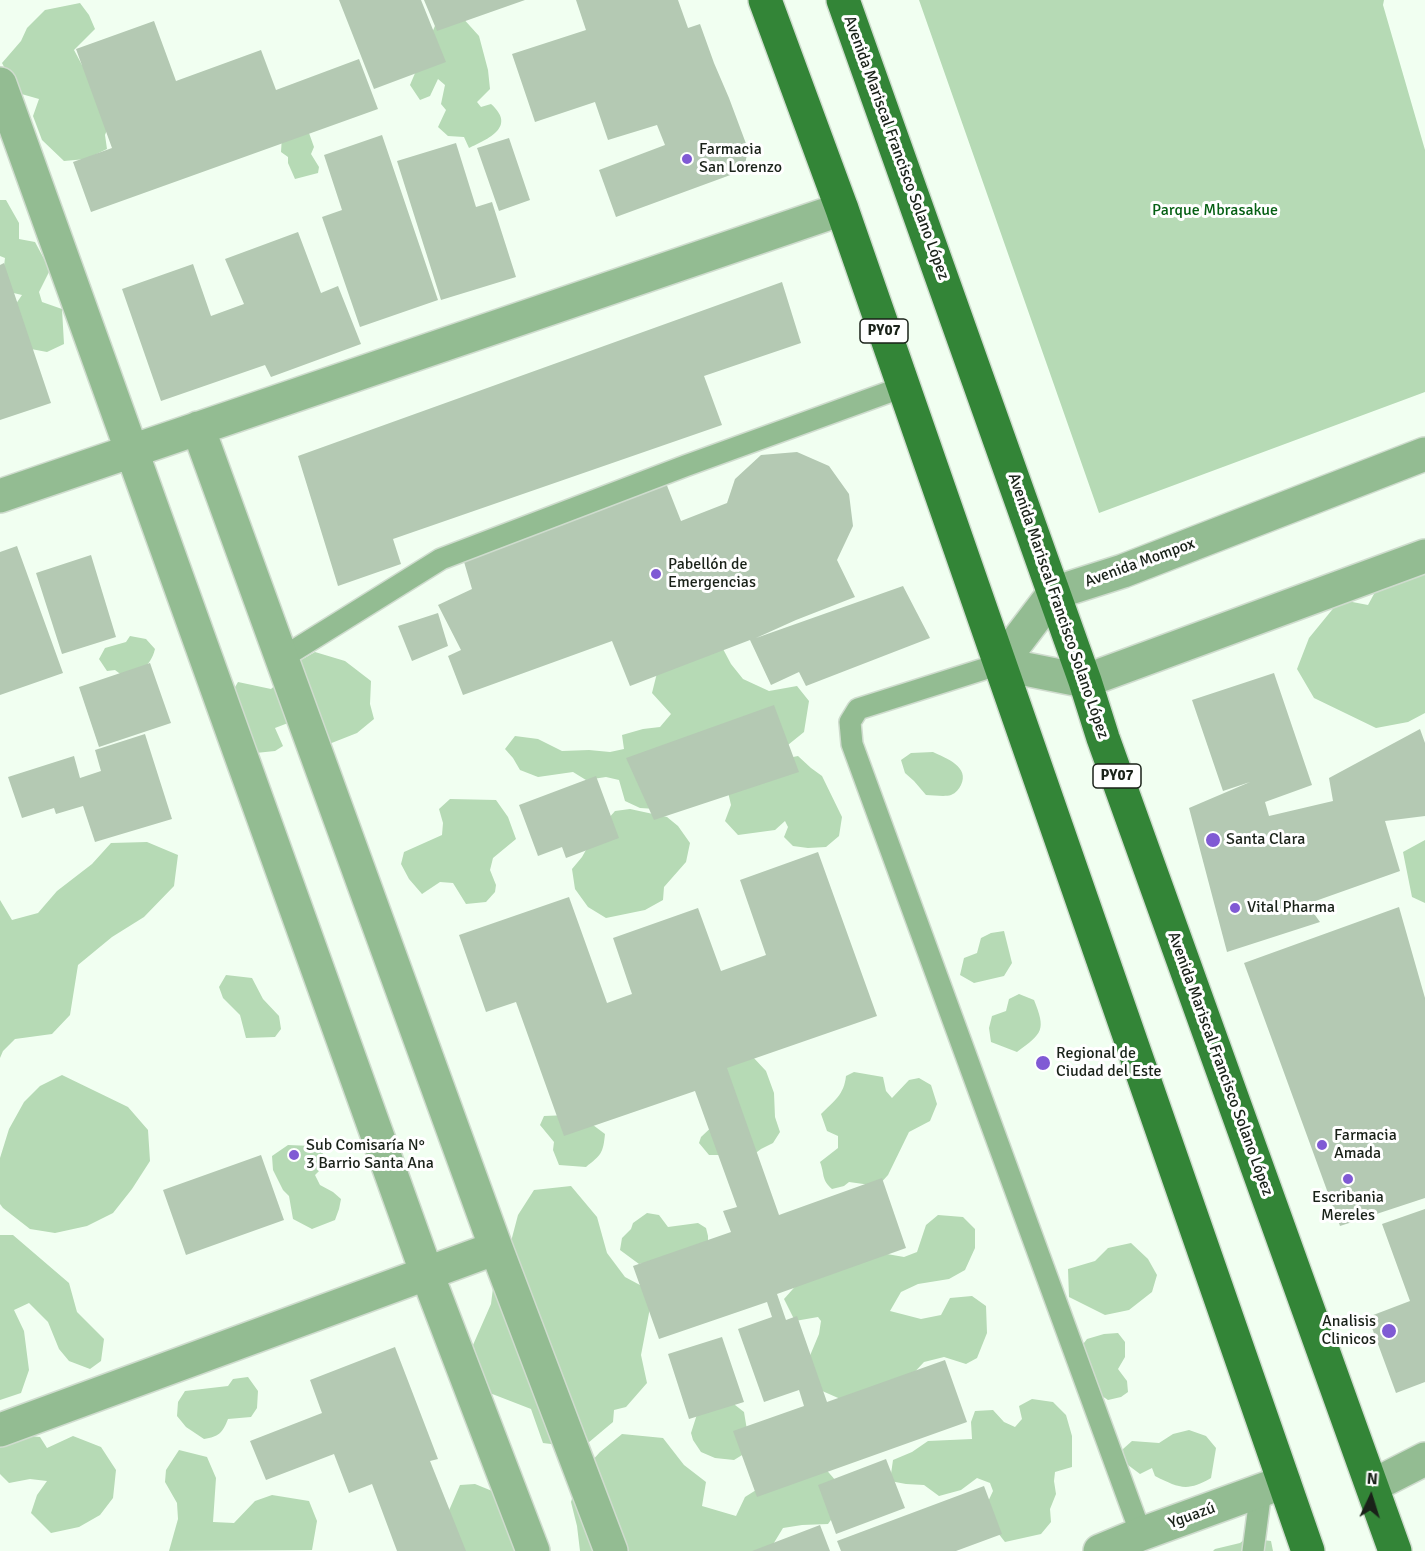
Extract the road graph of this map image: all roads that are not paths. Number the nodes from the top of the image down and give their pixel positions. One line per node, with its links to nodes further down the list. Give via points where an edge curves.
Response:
1 (765, 0): 4 (main road, PY07)
2 (843, 0): 11 (main road, Avenida Mariscal Francisco Solano López / PY07)
3 (0, 84): 7 (street)
4 (842, 209): 5 (main road, PY07); 6 (street)
5 (903, 387): 12 (lane, via 441,559); 13 (main road, PY07)
6 (198, 428): 7 (street); 12 (street)
7 (132, 451): 9 (street); 16 (street)
8 (1425, 454): 11 (street, Avenida Mompox, via 1123,571)
9 (0, 496)
10 (1425, 556): 14 (street)
11 (1054, 593): 13 (street); 14 (main road, Avenida Mariscal Francisco Solano López / PY07)
12 (282, 657): 15 (street)
13 (1000, 664): 14 (street); 19 (main road, PY07); 21 (lane, via 858,709 850,722 852,744)
14 (1085, 681): 20 (main road, Avenida Mariscal Francisco Solano López / PY07)
15 (496, 1248): 16 (street); 23 (street)
16 (427, 1274): 17 (street); 22 (street)
17 (0, 1430)
18 (1425, 1459): 20 (street)
19 (1272, 1486): 21 (street, Yguazú); 25 (lane); 26 (main road, PY07)
20 (1372, 1486): 27 (main road, Avenida Mariscal Francisco Solano López / PY07)
21 (1141, 1534): 24 (street, Yguazú)
22 (533, 1551)
23 (611, 1551)
24 (1100, 1551)
25 (1253, 1551)
26 (1308, 1551)
27 (1395, 1551)

